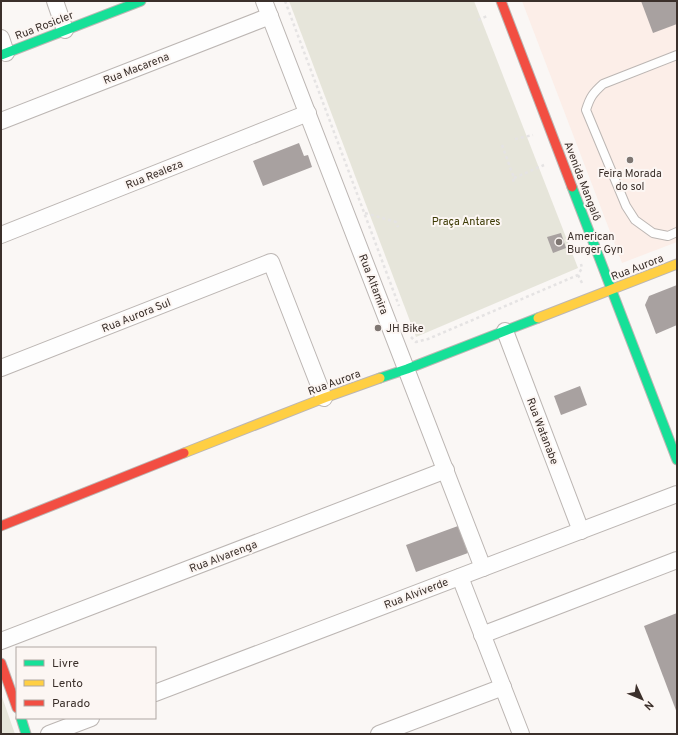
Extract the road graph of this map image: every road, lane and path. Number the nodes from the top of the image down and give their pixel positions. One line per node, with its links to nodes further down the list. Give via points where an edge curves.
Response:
1 (55, 1): 10 (street)
2 (141, 1): 10 (street, Rua Rosicler)
3 (285, 1): 27 (path)
4 (501, 1): 33 (street, Avenida Mangalô)
5 (267, 8): 14 (street, Rua Altamira); 15 (street, Rua Macarena)
6 (485, 11): 7 (path)
7 (487, 16): 8 (path); 9 (path)
8 (478, 20)
9 (489, 22)
10 (65, 30): 12 (street, Rua Rosicler)
11 (1, 38): 12 (street)
12 (4, 54)
13 (677, 55): 29 (lane, via 603,84 589,100 586,110 626,206 635,220 653,233 668,236)
14 (308, 113): 26 (street, Rua Altamira); 30 (street, Rua Realeza)
15 (1, 121)
16 (530, 128): 17 (path)
17 (533, 135): 18 (path); 19 (path)
18 (515, 140)
19 (535, 141)
20 (502, 145): 24 (path)
21 (542, 158): 22 (path)
22 (544, 164): 23 (path); 24 (path)
23 (547, 172)
24 (514, 178): 25 (path)
25 (513, 182)
26 (347, 213): 27 (path); 38 (street, Rua Altamira)
27 (365, 213): 28 (path, via 396,222); 34 (path)
28 (398, 227)
29 (677, 232)
30 (1, 235)
31 (581, 263): 35 (path, via 582,268 578,275 428,338 416,342)
32 (677, 264): 33 (street, Rua Aurora)
33 (612, 289): 36 (street, Rua Aurora); 40 (street, Avenida Mangalô)
34 (400, 309)
35 (409, 331)
36 (505, 331): 38 (street, Rua Aurora); 44 (street, Rua Watanabe)
37 (1, 368): 39 (street, Rua Aurora Sul, via 271,262)
38 (406, 369): 39 (street, Rua Aurora); 41 (street, Rua Altamira)
39 (324, 398): 43 (street, Rua Aurora)
40 (677, 460)
41 (446, 470): 46 (street, Rua Altamira); 49 (street, Rua Alvarenga)
42 (677, 494): 44 (street, Rua Alviverde)
43 (1, 526)
44 (581, 531): 46 (street, Rua Alviverde)
45 (677, 560): 48 (street)
46 (483, 568): 47 (street, Rua Alviverde)
47 (460, 577): 48 (street); 52 (street, Rua Alviverde)
48 (482, 635): 51 (street)
49 (1, 641)
50 (1, 663): 53 (street)
51 (503, 687): 58 (street); 59 (street)
52 (156, 693)
53 (16, 705)
54 (21, 719): 56 (street)
55 (88, 719): 57 (street)
56 (26, 734)
57 (49, 734)
58 (379, 734)
59 (521, 734)

